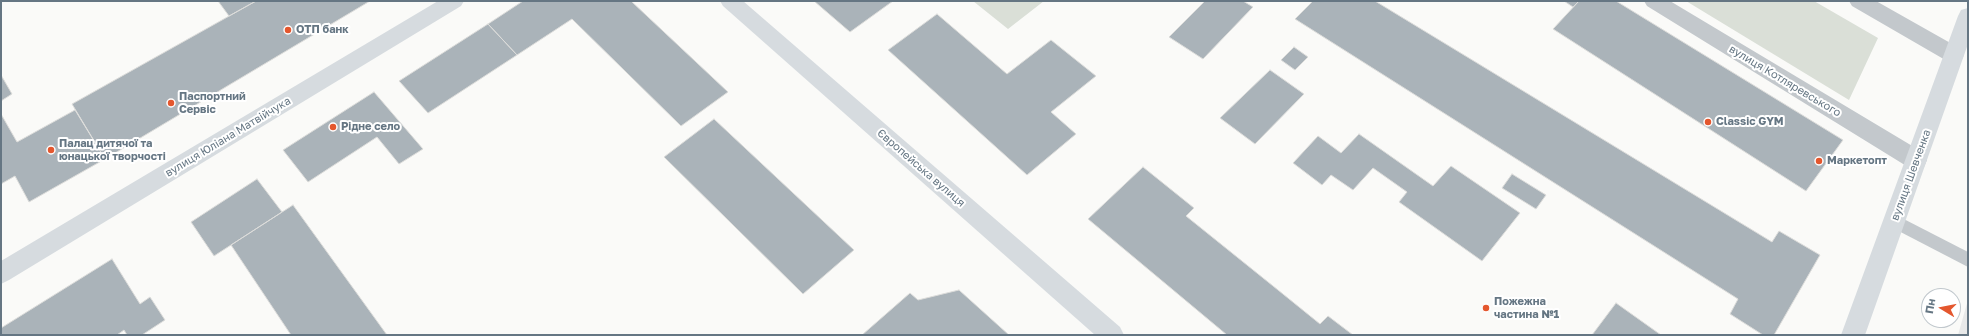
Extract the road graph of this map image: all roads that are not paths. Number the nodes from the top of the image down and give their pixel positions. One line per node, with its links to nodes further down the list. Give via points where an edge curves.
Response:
1 (454, 1): 10 (street, вулиця Юліана Матвійчука)
2 (730, 1): 11 (street, Європейська вулиця)
3 (1654, 1): 7 (street, вулиця Котляревського)
4 (1859, 1): 6 (street)
5 (1968, 16): 6 (street, вулиця Шевченка)
6 (1954, 55): 7 (street, вулиця Шевченка)
7 (1916, 160): 8 (street, вулиця Шевченка)
8 (1894, 221): 9 (lane); 12 (street, вулиця Шевченка)
9 (1968, 260)
10 (1, 273)
11 (1112, 335)
12 (1854, 335)

